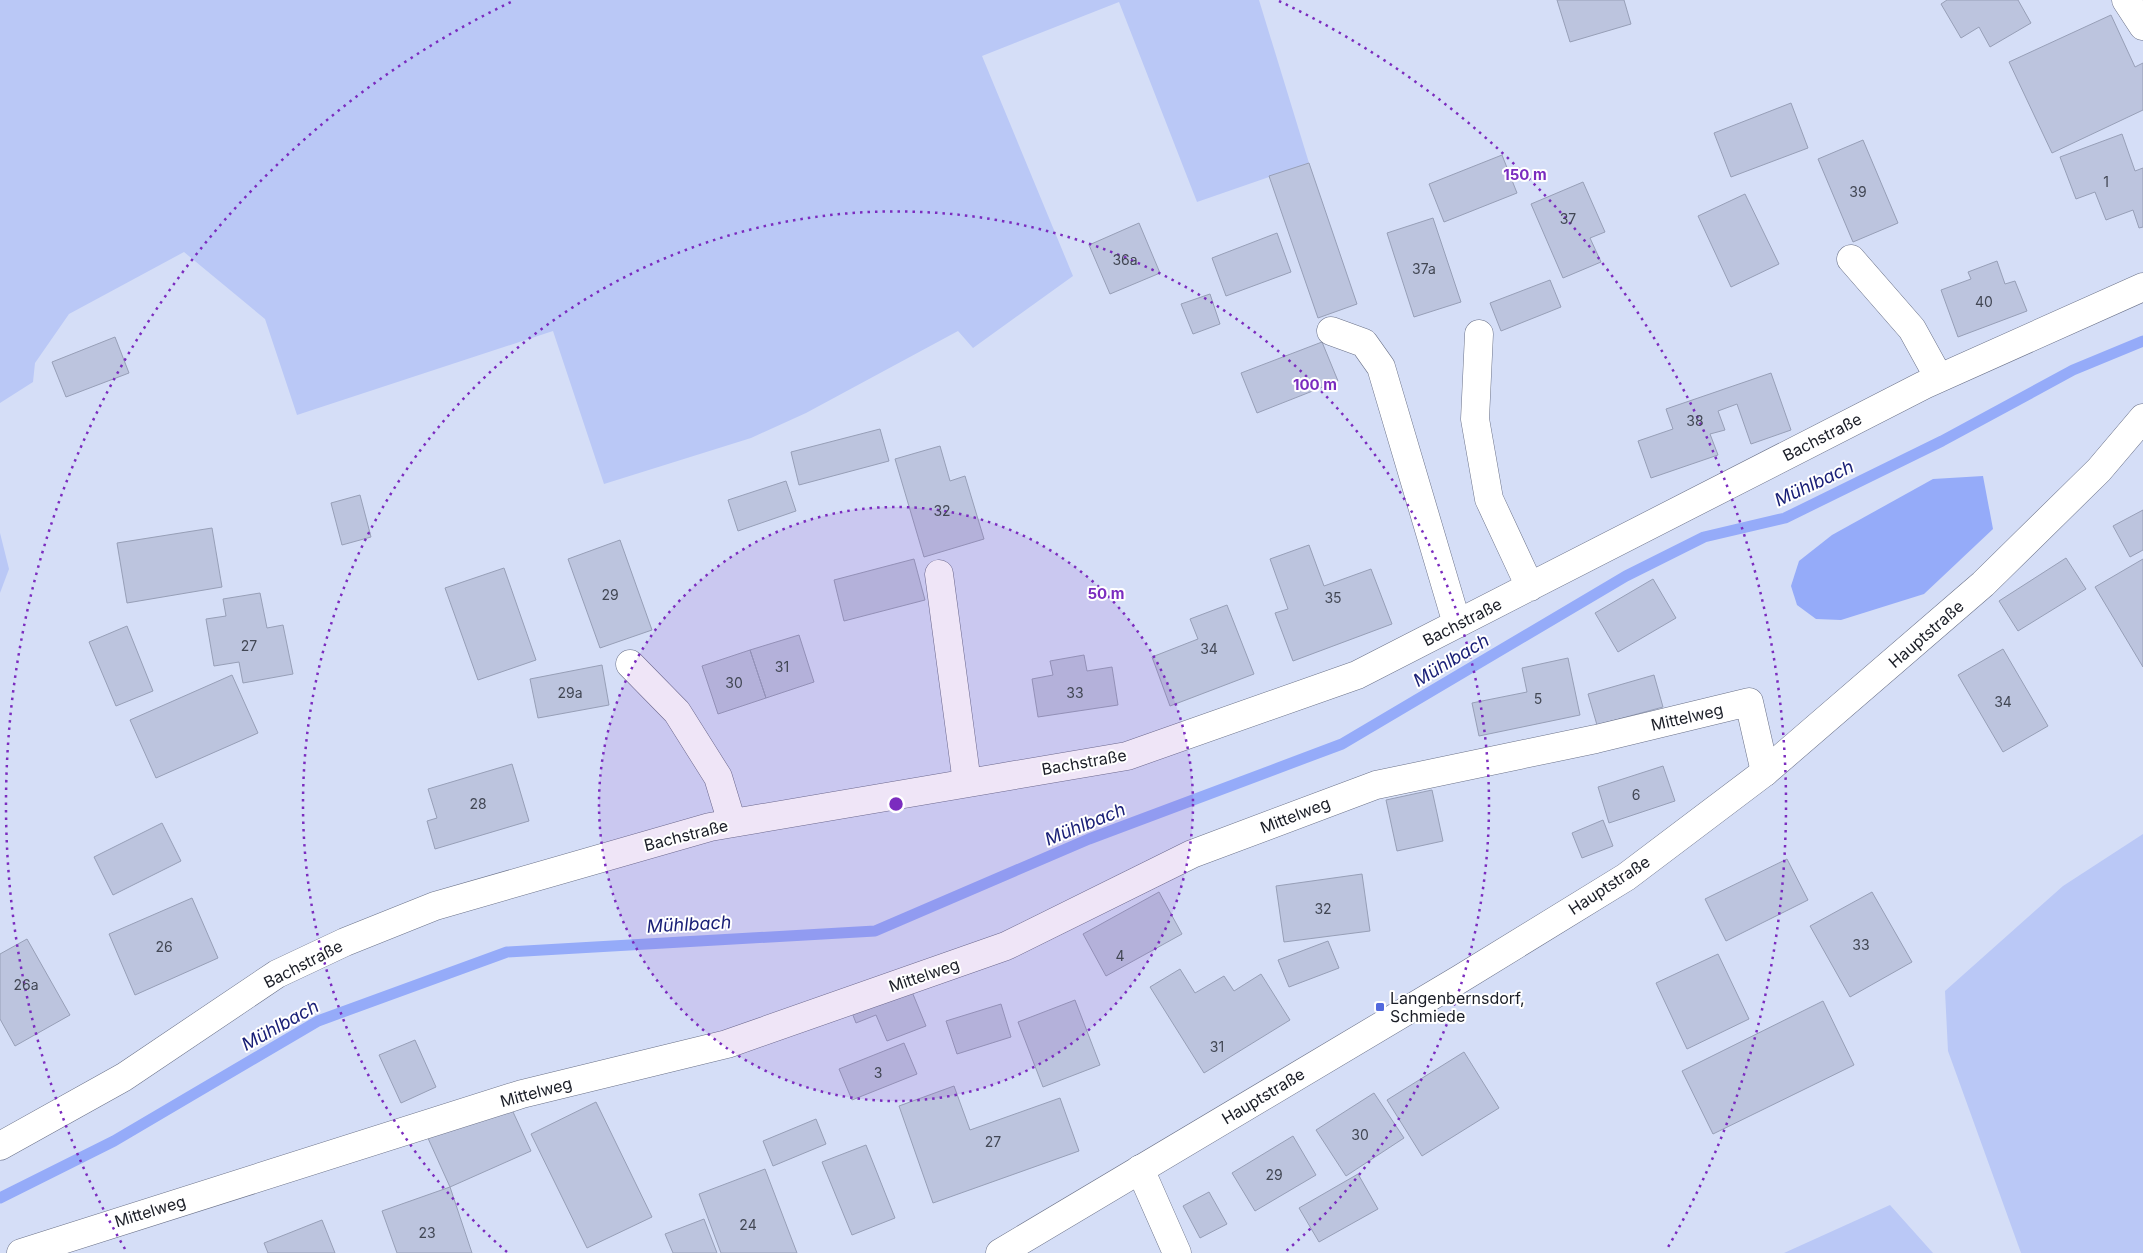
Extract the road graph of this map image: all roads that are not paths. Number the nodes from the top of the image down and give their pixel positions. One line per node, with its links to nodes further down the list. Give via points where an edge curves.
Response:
1 (2126, 0): 3 (street)
2 (2138, 0): 3 (street)
3 (2143, 26)
4 (1851, 259): 8 (street, via 1912,329)
5 (2143, 287): 8 (street, Bachstraße)
6 (1331, 331): 12 (street, via 1364,343 1382,367)
7 (1479, 334): 11 (street, via 1475,420 1489,499)
8 (1940, 378): 11 (street, Bachstraße)
9 (2143, 418): 14 (street, Hauptstraße, via 2099,470 1983,584)
10 (940, 574): 15 (street)
11 (1530, 587): 12 (street, Bachstraße)
12 (1457, 624): 15 (street, Bachstraße, via 1357,676 1127,756)
13 (630, 664): 16 (street, via 677,712 718,777)
14 (1765, 772): 18 (street, Hauptstraße, via 1626,877); 19 (street, Mittelweg, via 1749,702 1376,785 1192,854 1006,946 727,1044 522,1094)
15 (967, 783): 16 (street, Bachstraße)
16 (732, 823): 17 (street, Bachstraße, via 435,906 345,942 277,974 124,1076)
17 (0, 1146)
18 (1140, 1169): 20 (street, Hauptstraße); 21 (street)
19 (21, 1253)
20 (1000, 1253)
21 (1177, 1253)

